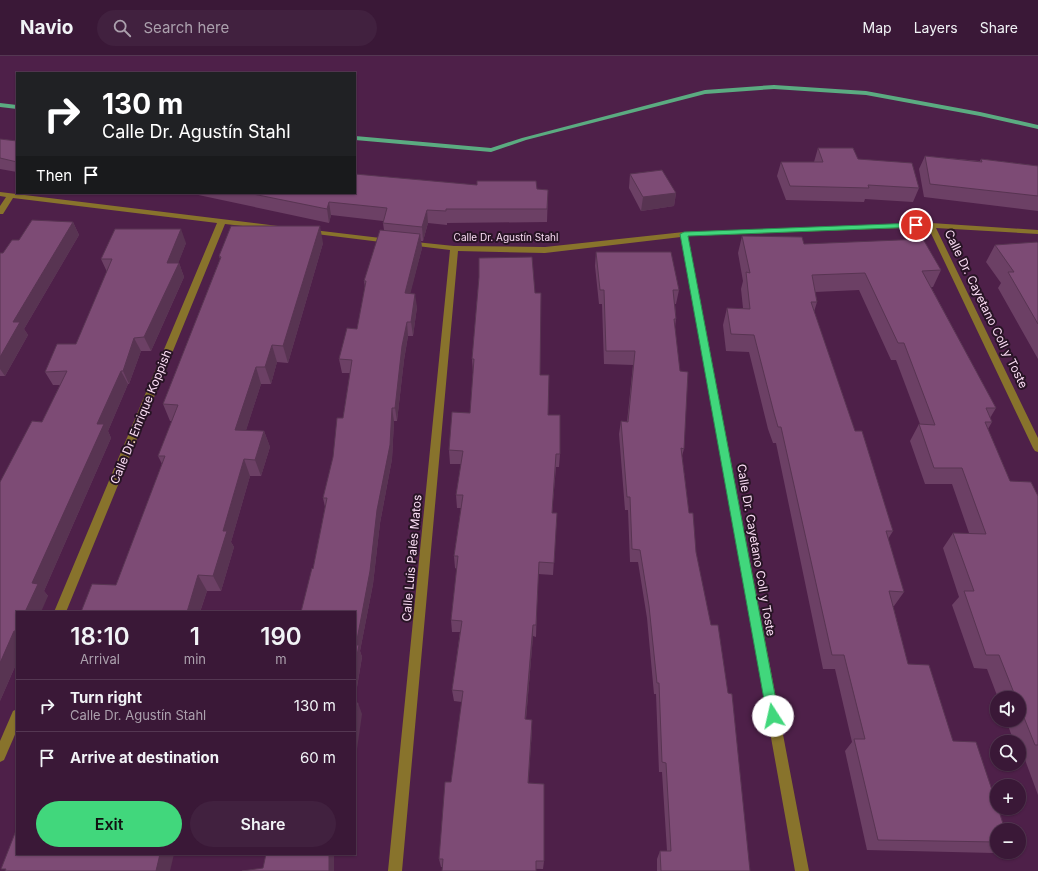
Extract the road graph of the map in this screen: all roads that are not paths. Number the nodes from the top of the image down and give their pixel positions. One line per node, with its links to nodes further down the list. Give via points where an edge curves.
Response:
1 (0, 194): 2 (street)
2 (11, 195): 3 (street); 4 (street)
3 (0, 212)
4 (222, 221): 6 (street); 12 (street, Calle Dr. Enrique Koppish)
5 (931, 224): 8 (street, Calle Dr. Agustín Stahl); 9 (street, Calle Dr. Agustín Stahl); 11 (street, Calle Dr. Cayetano Coll y Toste)
6 (284, 228)
7 (299, 230): 10 (street, Calle Dr. Agustín Stahl)
8 (1038, 232)
9 (684, 234): 10 (street, Calle Dr. Agustín Stahl, via 545,250); 16 (street, Calle Dr. Cayetano Coll y Toste)
10 (454, 248): 15 (street, Calle Luis Palés Matos)
11 (1038, 448)
12 (60, 611)
13 (16, 717): 14 (street)
14 (0, 756)
15 (395, 871)
16 (802, 871)

